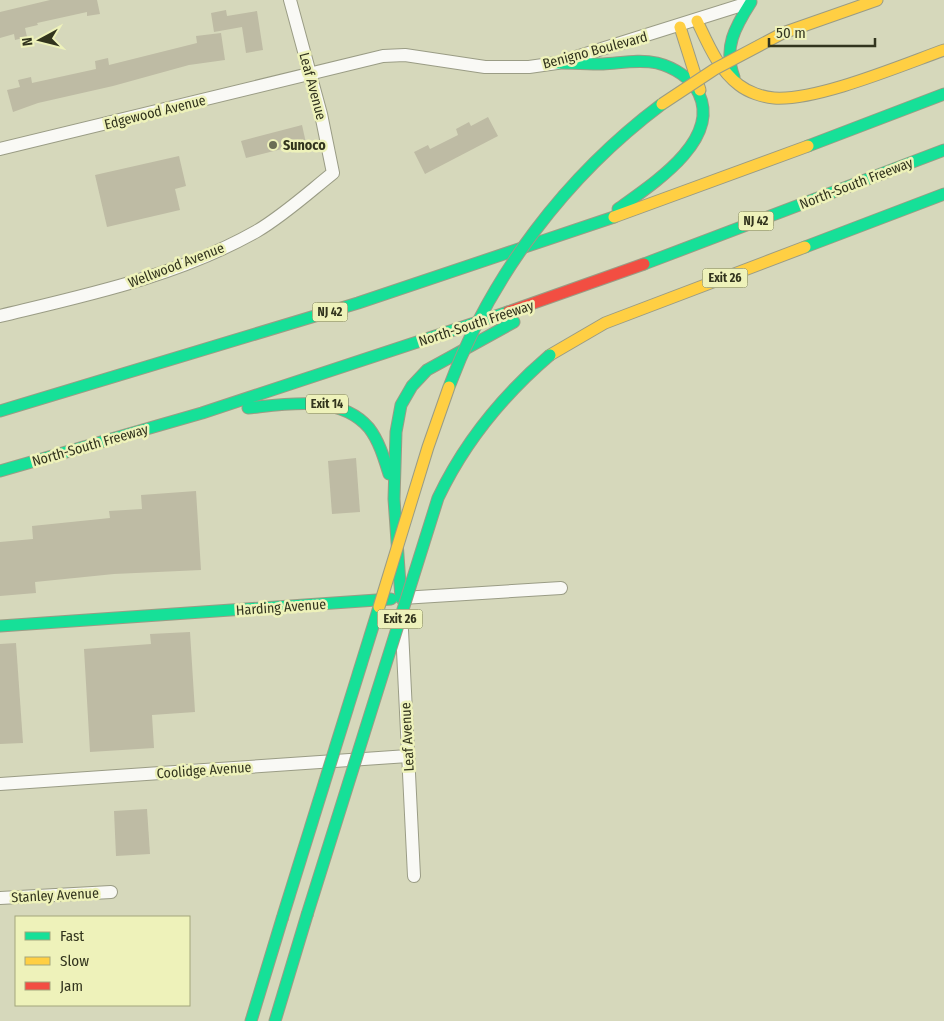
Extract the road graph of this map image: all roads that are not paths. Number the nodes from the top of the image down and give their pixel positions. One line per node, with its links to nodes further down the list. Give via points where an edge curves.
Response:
1 (290, 0): 8 (street, Leaf Avenue)
2 (877, 0): 31 (main road, bridge, via 783,33 729,60 630,130 553,210 489,298 461,358 433,432)
3 (755, 1): 4 (street, Benigno Boulevard); 9 (main road, via 728,47 727,58)
4 (697, 21): 5 (street, Benigno Boulevard); 9 (main road, via 716,60)
5 (680, 27): 7 (street, Benigno Boulevard); 10 (main road)
6 (944, 50): 9 (main road, via 807,96 775,99 752,93)
7 (557, 63): 8 (street, Benigno Boulevard, via 504,68 405,55 383,56); 10 (main road, via 656,63 680,73)
8 (310, 75): 12 (street, Edgewood Avenue); 14 (street, Leaf Avenue)
9 (736, 82)
10 (701, 94): 16 (main road, via 704,119 691,148 639,194)
11 (944, 94): 16 (main road, NJ 42, via 735,175)
12 (0, 149)
13 (944, 150): 17 (main road, North-South Freeway / NJ 42)
14 (332, 173): 18 (street, Wellwood Avenue, via 278,217 213,252 155,275 93,294)
15 (944, 194): 32 (main road, Exit 26, bridge, via 580,335 513,388 476,430 453,466 438,498)
16 (597, 224): 19 (main road, NJ 42, via 198,354)
17 (567, 293): 20 (main road, North-South Freeway / NJ 42); 22 (main road, via 448,357 419,377 406,395 397,418)
18 (0, 316)
19 (0, 411)
20 (202, 413): 21 (main road, North-South Freeway / NJ 42); 22 (main road, Exit 14, via 311,402 344,409 363,422 377,440 387,464)
21 (0, 471)
22 (394, 499): 24 (main road)
23 (561, 588): 24 (street, Harding Avenue)
24 (401, 598): 25 (main road, Harding Avenue); 26 (street, Leaf Avenue)
25 (0, 626)
26 (408, 756): 27 (street, Coolidge Avenue); 28 (street, Leaf Avenue)
27 (0, 784)
28 (414, 876)
29 (111, 892): 30 (street, Stanley Avenue)
30 (0, 898)
31 (251, 1021)
32 (275, 1021)

